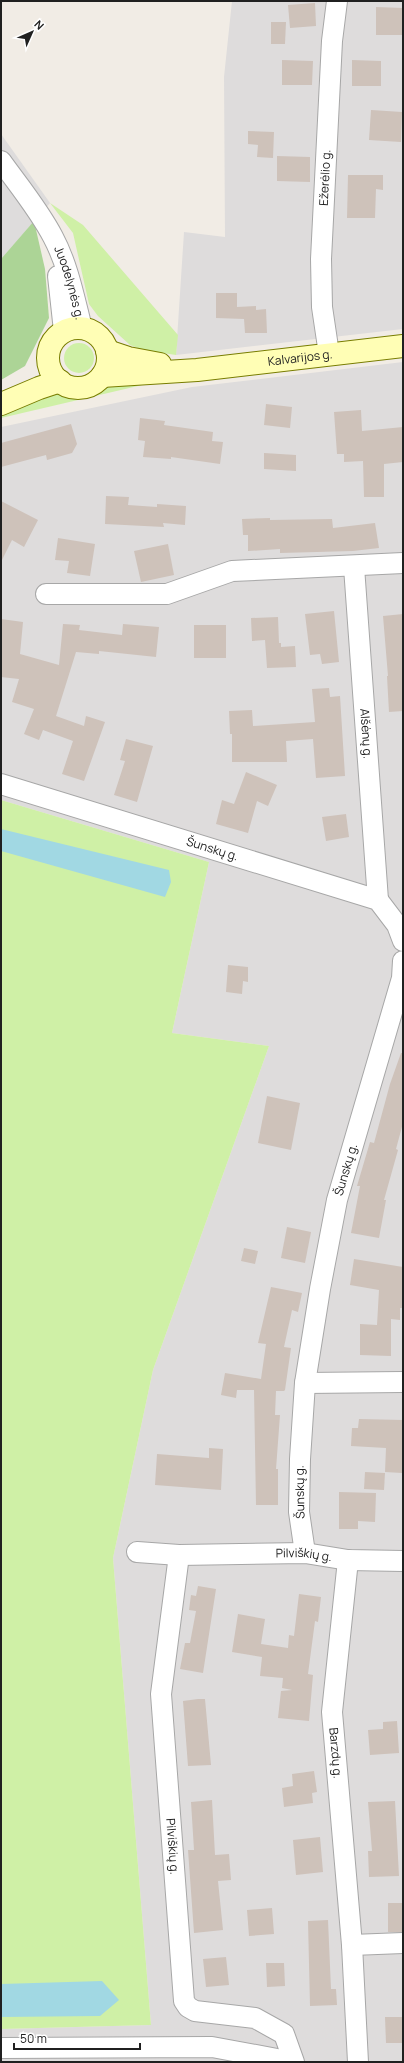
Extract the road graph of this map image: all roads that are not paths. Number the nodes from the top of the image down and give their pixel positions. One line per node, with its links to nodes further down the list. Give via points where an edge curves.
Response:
1 (337, 1): 6 (street, Ežerėlio g., via 332,41 321,260 322,307)
2 (1, 161): 3 (street, Juodelynės g., via 54,238 68,275)
3 (73, 330): 5 (main road, via 98,335); 7 (main road, via 56,337)
4 (403, 346): 6 (main road, Kalvarijos g.)
5 (107, 351): 8 (main road, Kalvarijos g., via 128,358); 9 (main road, via 108,360)
6 (329, 354): 8 (main road, Kalvarijos g.)
7 (48, 355): 10 (main road, via 53,374); 11 (main road, via 32,374)
8 (197, 370): 9 (main road, Kalvarijos g.)
9 (102, 376): 10 (main road, via 86,386 77,388)
10 (60, 381): 12 (main road)
11 (1, 395)
12 (1, 404)
13 (403, 564): 14 (street)
14 (354, 567): 15 (street, via 232,571 166,594); 17 (street, Alšėnų g.)
15 (46, 594)
16 (1, 784): 17 (street, Šunskų g.)
17 (378, 900): 18 (street, via 397,925)
18 (403, 940)
19 (403, 961): 21 (street, Šunskų g., via 402,978 337,1200)
20 (403, 1382): 21 (street)
21 (305, 1383): 23 (street, Šunskų g., via 299,1512)
22 (137, 1552): 24 (street, Pilviškių g.)
23 (305, 1553): 24 (street, Pilviškių g.); 25 (street, Pilviškių g.)
24 (179, 1556): 31 (street, Pilviškių g., via 161,1694 184,2001 195,2011 255,2018 284,2034)
25 (348, 1560): 26 (street, Pilviškių g.); 28 (street, Barzdų g., via 332,1712)
26 (403, 1561)
27 (403, 1942): 28 (street)
28 (352, 1945): 32 (street, Barzdų g.)
29 (1, 2048): 30 (street)
30 (212, 2055): 31 (street)
31 (294, 2062)
32 (358, 2062)

